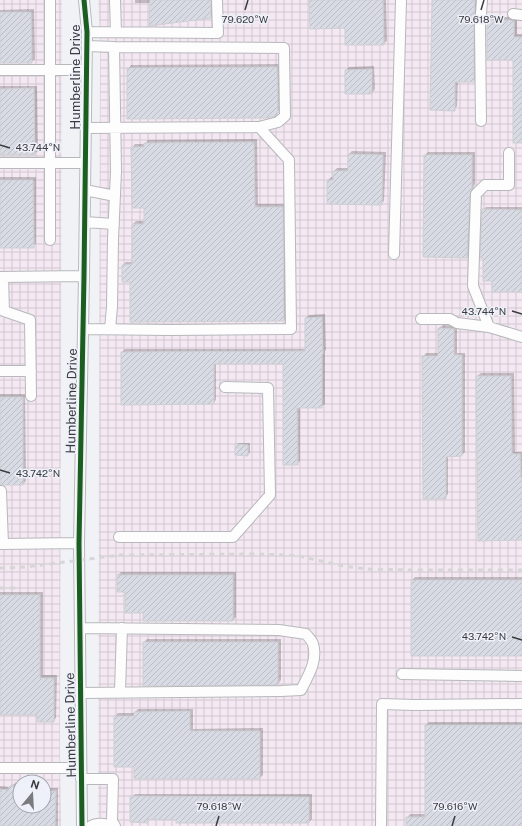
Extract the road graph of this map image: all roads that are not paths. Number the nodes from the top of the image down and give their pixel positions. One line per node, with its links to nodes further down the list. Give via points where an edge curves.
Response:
1 (50, 0): 12 (street)
2 (84, 0): 7 (street, Humberline Drive)
3 (114, 0): 8 (street)
4 (217, 0): 8 (street, via 218,33)
5 (401, 0): 27 (street)
6 (482, 0): 14 (street)
7 (87, 32): 8 (street); 9 (street, Humberline Drive)
8 (116, 32)
9 (87, 46): 10 (street); 13 (street, Humberline Drive)
10 (114, 48): 15 (street, via 284,48 285,116 278,122); 17 (street)
11 (0, 70): 12 (street)
12 (50, 70): 13 (street); 20 (street)
13 (86, 70): 16 (street, Humberline Drive)
14 (481, 121)
15 (259, 127): 17 (street); 33 (street, via 289,160 291,329)
16 (86, 128): 17 (street); 21 (street, Humberline Drive)
17 (115, 128): 23 (street)
18 (509, 153): 31 (street, via 509,185 485,185 476,194 473,286)
19 (0, 163): 20 (street)
20 (50, 163): 21 (street); 26 (street)
21 (85, 163): 22 (street, Humberline Drive)
22 (85, 190): 23 (street); 24 (street, Humberline Drive)
23 (115, 196): 25 (street)
24 (85, 222): 25 (street); 28 (street, Humberline Drive)
25 (114, 224): 33 (street)
26 (50, 240)
27 (394, 254)
28 (84, 276): 29 (street); 32 (street, Humberline Drive)
29 (2, 277): 36 (street, via 4,311 30,320)
30 (421, 319): 31 (street, via 450,319 457,323)
31 (489, 327): 34 (street)
32 (83, 329): 33 (street); 41 (street, Humberline Drive)
33 (110, 329)
34 (522, 337)
35 (0, 371): 36 (street)
36 (31, 371): 38 (street)
37 (225, 387): 40 (street, via 268,388 270,495 233,537)
38 (31, 396)
39 (1, 491): 42 (street)
40 (119, 537)
41 (79, 543): 42 (street); 43 (street, Humberline Drive)
42 (1, 544)
43 (80, 628): 44 (street); 48 (street, Humberline Drive)
44 (122, 628): 47 (street); 47 (street, via 279,630 306,634 313,643 314,655 313,666 301,690)
45 (402, 674): 46 (street)
46 (522, 676)
47 (120, 692): 48 (street)
48 (81, 693): 51 (street, Humberline Drive)
49 (522, 704): 57 (street, via 382,704)
50 (0, 768): 51 (street)
51 (81, 768): 52 (street, Humberline Drive)
52 (81, 779): 53 (street, Humberline Drive); 56 (street, via 113,779 112,821)
53 (82, 826)
54 (92, 826): 55 (street)
55 (110, 826)
56 (115, 826)
57 (381, 826)

